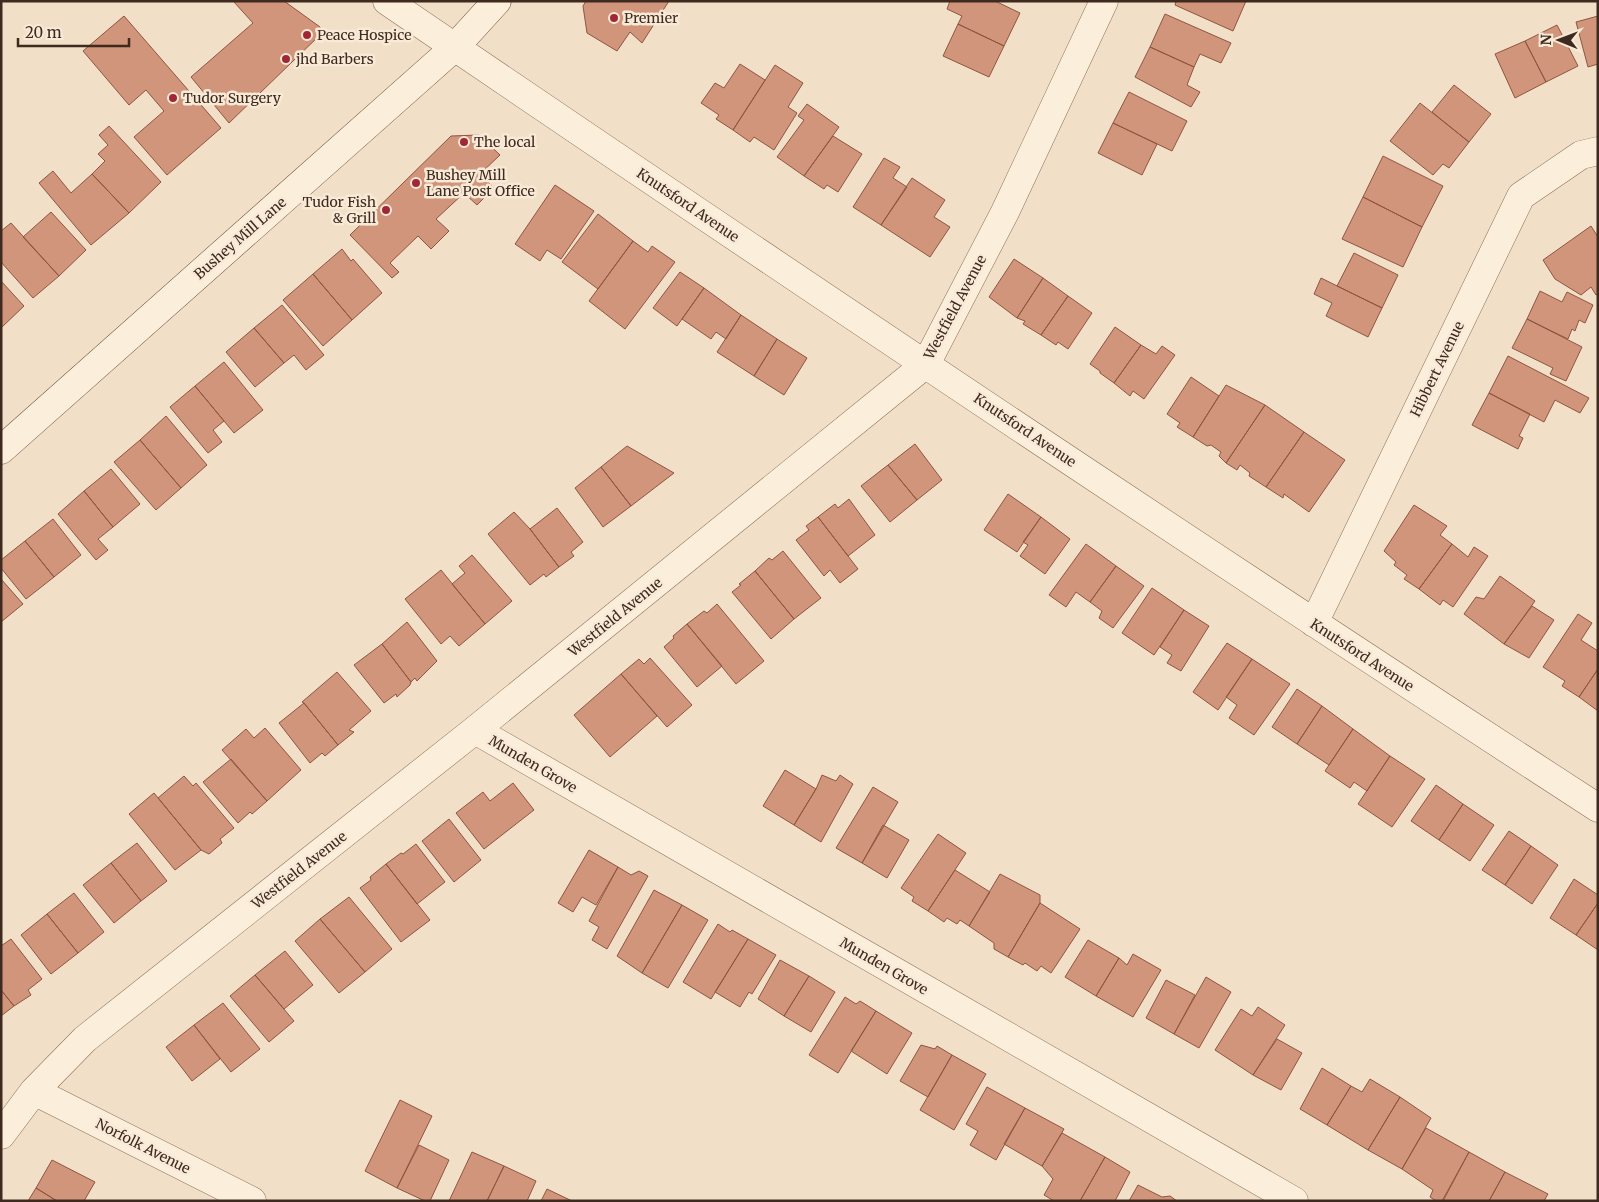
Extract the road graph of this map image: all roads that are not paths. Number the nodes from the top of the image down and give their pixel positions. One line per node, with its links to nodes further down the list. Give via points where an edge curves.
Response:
1 (387, 1): 4 (street, Knutsford Avenue)
2 (497, 1): 4 (street, Bushey Mill Lane)
3 (1104, 1): 6 (street, Westfield Avenue, via 1005,212)
4 (455, 47): 6 (street, Knutsford Avenue); 7 (street, Bushey Mill Lane)
5 (1598, 151): 8 (street, Hibbert Avenue, via 1581,156 1522,196)
6 (926, 364): 8 (street, Knutsford Avenue); 9 (street, Westfield Avenue)
7 (1, 450)
8 (1314, 623): 10 (street, Knutsford Avenue)
9 (475, 730): 11 (street, Westfield Avenue, via 85,1039); 14 (street, Munden Grove)
10 (1598, 808)
11 (34, 1092): 12 (street, Westfield Avenue); 13 (street, Norfolk Avenue)
12 (1, 1135)
13 (252, 1201)
14 (1294, 1201)

